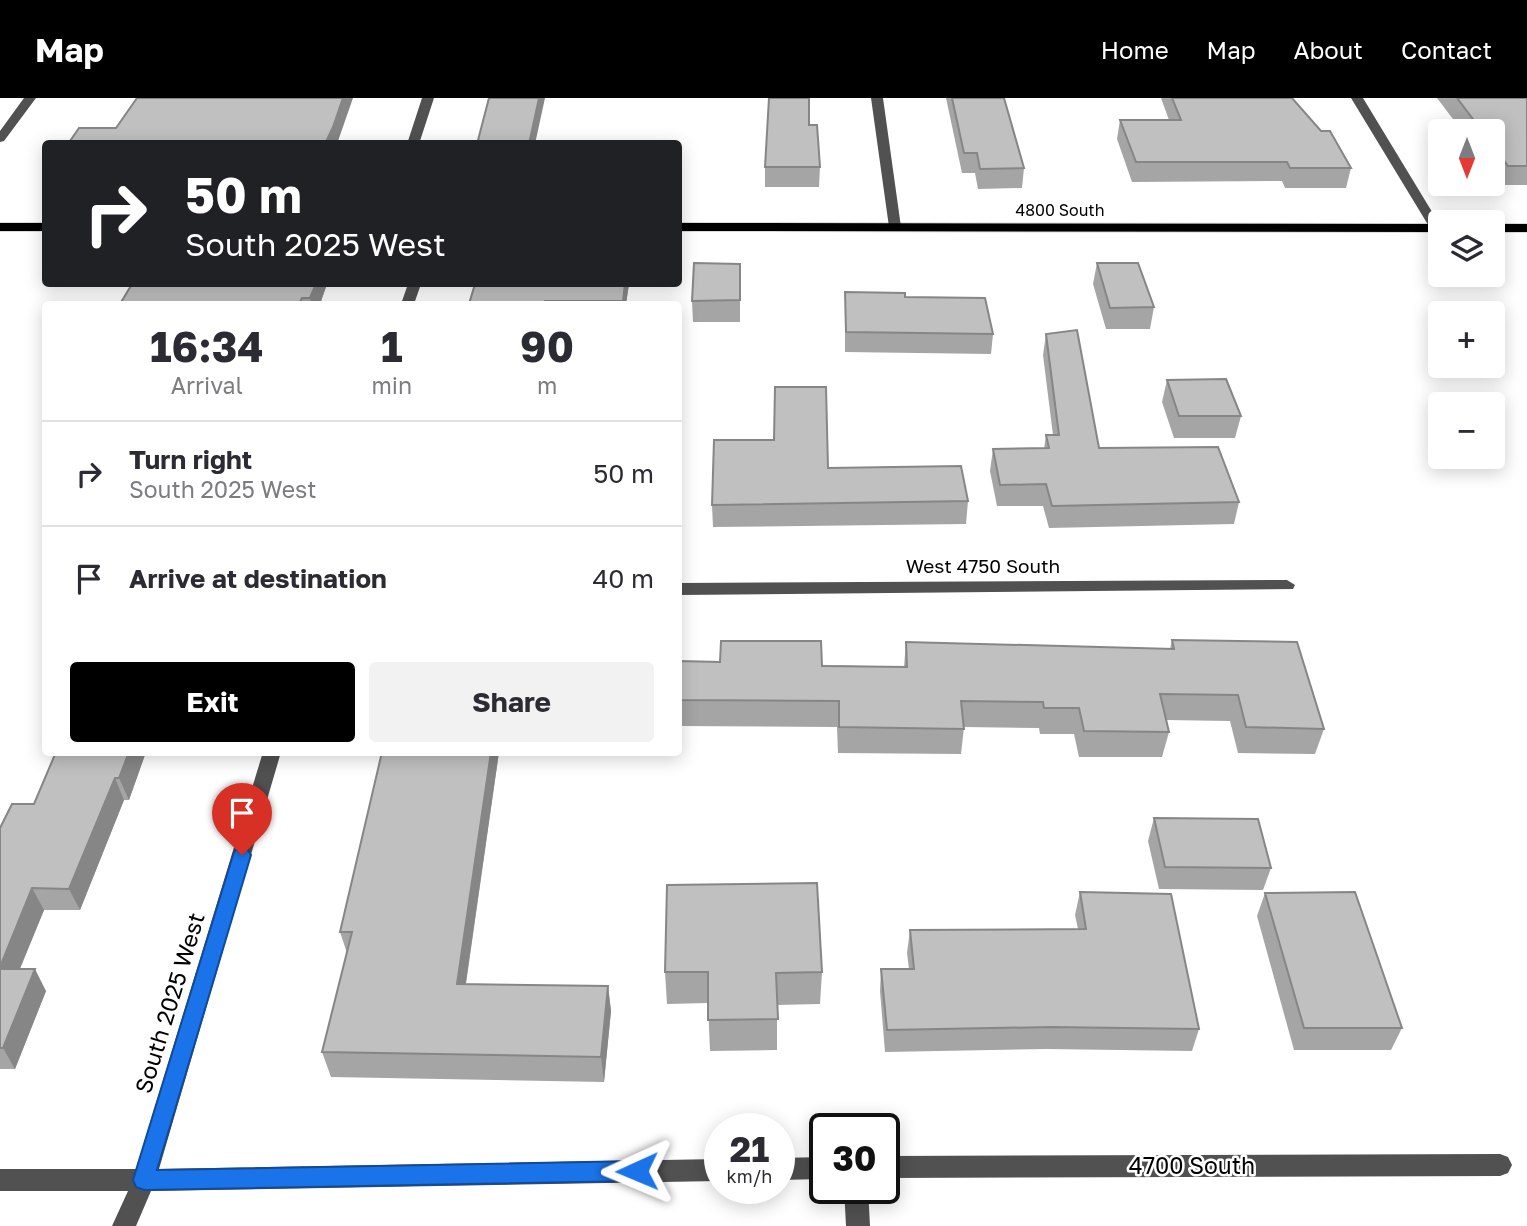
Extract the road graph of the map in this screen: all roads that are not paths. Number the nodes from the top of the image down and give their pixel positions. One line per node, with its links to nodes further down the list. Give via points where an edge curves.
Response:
1 (30, 98): 5 (street)
2 (428, 98): 6 (street)
3 (877, 98): 11 (street)
4 (1357, 98): 7 (street)
5 (0, 139)
6 (414, 140)
7 (1428, 212)
8 (0, 227): 9 (main road)
9 (42, 227)
10 (682, 227): 11 (main road, 4800 South)
11 (895, 227): 12 (main road, 4800 South)
12 (1428, 228)
13 (1505, 228): 14 (main road)
14 (1527, 228)
15 (1287, 585): 16 (street, West 4750 South)
16 (682, 589)
17 (271, 756): 22 (street, South 2025 West)
18 (1500, 1165): 19 (street, 4700 South)
19 (900, 1167)
20 (704, 1170): 22 (street)
21 (0, 1180): 22 (street)
22 (144, 1180): 24 (street, South 2025 West)
23 (857, 1204): 25 (street)
24 (124, 1226)
25 (858, 1226)

